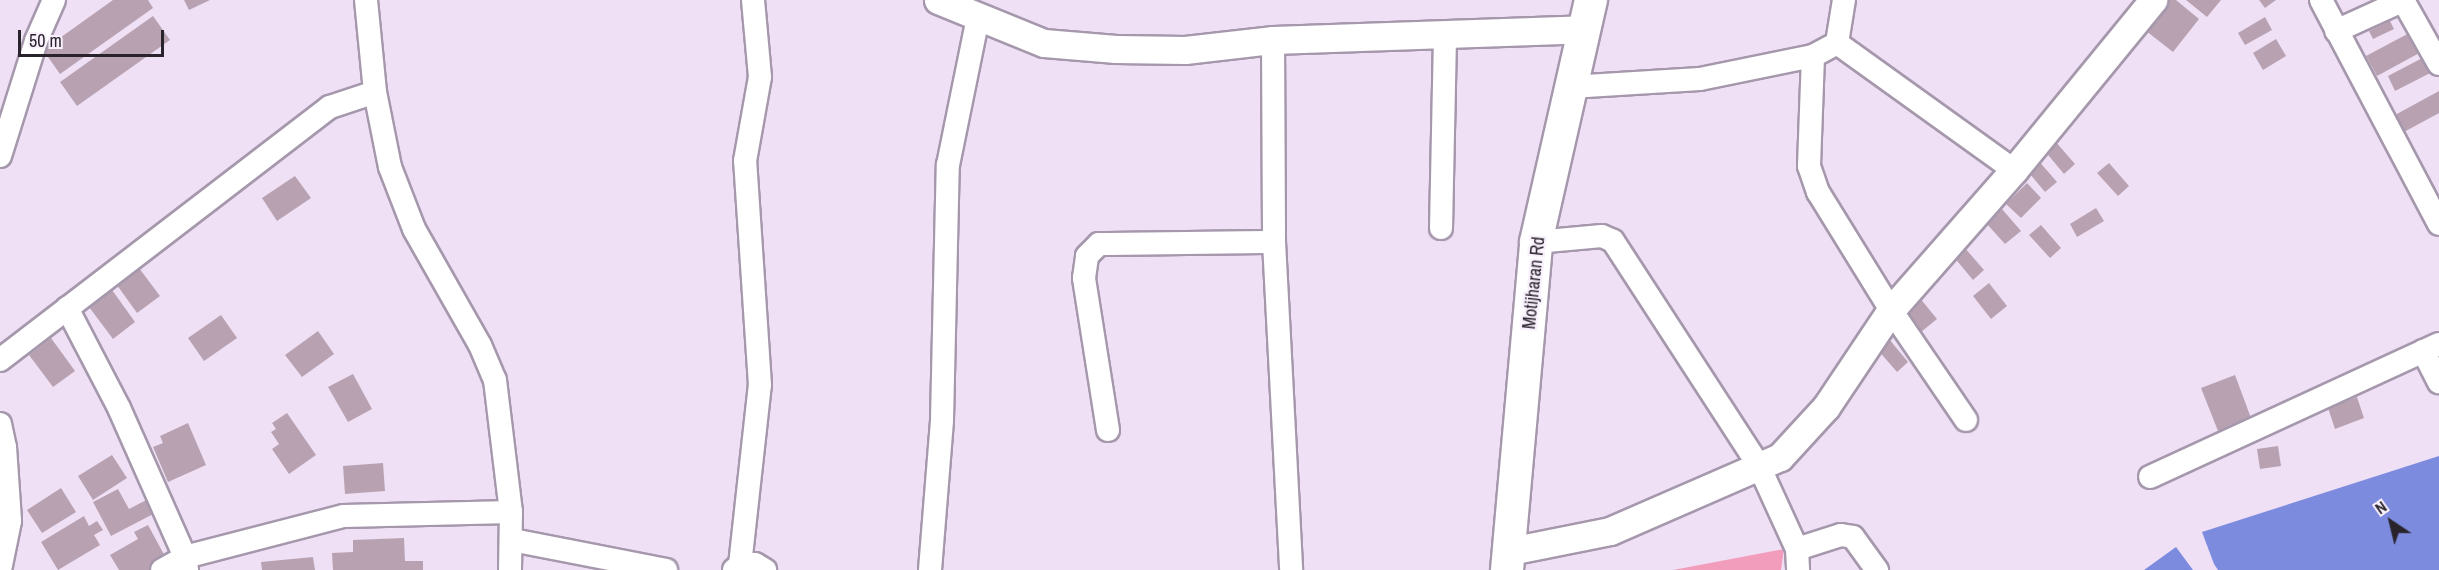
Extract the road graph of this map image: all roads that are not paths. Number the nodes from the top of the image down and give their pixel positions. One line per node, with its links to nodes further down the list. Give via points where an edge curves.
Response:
1 (54, 0): 19 (street, via 36,41)
2 (366, 0): 18 (street)
3 (753, 0): 40 (street, via 760,77 745,161 760,385)
4 (938, 0): 10 (street)
5 (1844, 0): 14 (street)
6 (2153, 0): 20 (street)
7 (2321, 0): 11 (street)
8 (2404, 1): 11 (street); 16 (street)
9 (1588, 14): 12 (street); 17 (main road, Motijharan Rd)
10 (978, 18): 13 (street, via 1044,43 1116,49 1185,50); 46 (street, via 948,165 942,420)
11 (2336, 31): 21 (street)
12 (1445, 37): 13 (street); 22 (street)
13 (1273, 40): 23 (street)
14 (1837, 43): 15 (street); 20 (street)
15 (1813, 56): 17 (street, via 1700,79); 26 (street, via 1809,166 1818,192)
16 (2439, 64)
17 (1570, 87): 24 (main road, Motijharan Rd)
18 (375, 93): 25 (street, via 330,106); 35 (street, via 390,167 403,203 495,380)
19 (0, 156)
20 (2014, 170): 26 (street)
21 (2439, 224)
22 (1441, 228)
23 (1274, 242): 32 (street, via 1099,244 1087,256 1084,278); 47 (street)
24 (1536, 242): 33 (street, via 1602,236 1613,241); 38 (main road, Motijharan Rd)
25 (67, 308): 28 (street); 39 (street, via 119,408)
26 (1891, 310): 30 (street); 33 (street, via 1826,407 1780,457)
27 (2431, 348): 29 (street); 34 (street)
28 (0, 360)
29 (2439, 381)
30 (1966, 420)
31 (0, 424): 41 (street, via 10,520)
32 (1108, 430)
33 (1759, 466): 37 (street); 38 (street, via 1610,531)
34 (2150, 477)
35 (511, 512): 36 (street); 39 (street, via 344,516)
36 (512, 540): 43 (street); 44 (street)
37 (1798, 560): 48 (street, via 1841,535 1853,537)
38 (1509, 561)
39 (186, 563): 42 (street)
40 (737, 567): 45 (street, via 755,564)
41 (0, 570)
42 (162, 570)
43 (510, 570)
44 (666, 570)
45 (765, 570)
46 (930, 570)
47 (1292, 570)
48 (1877, 570)

